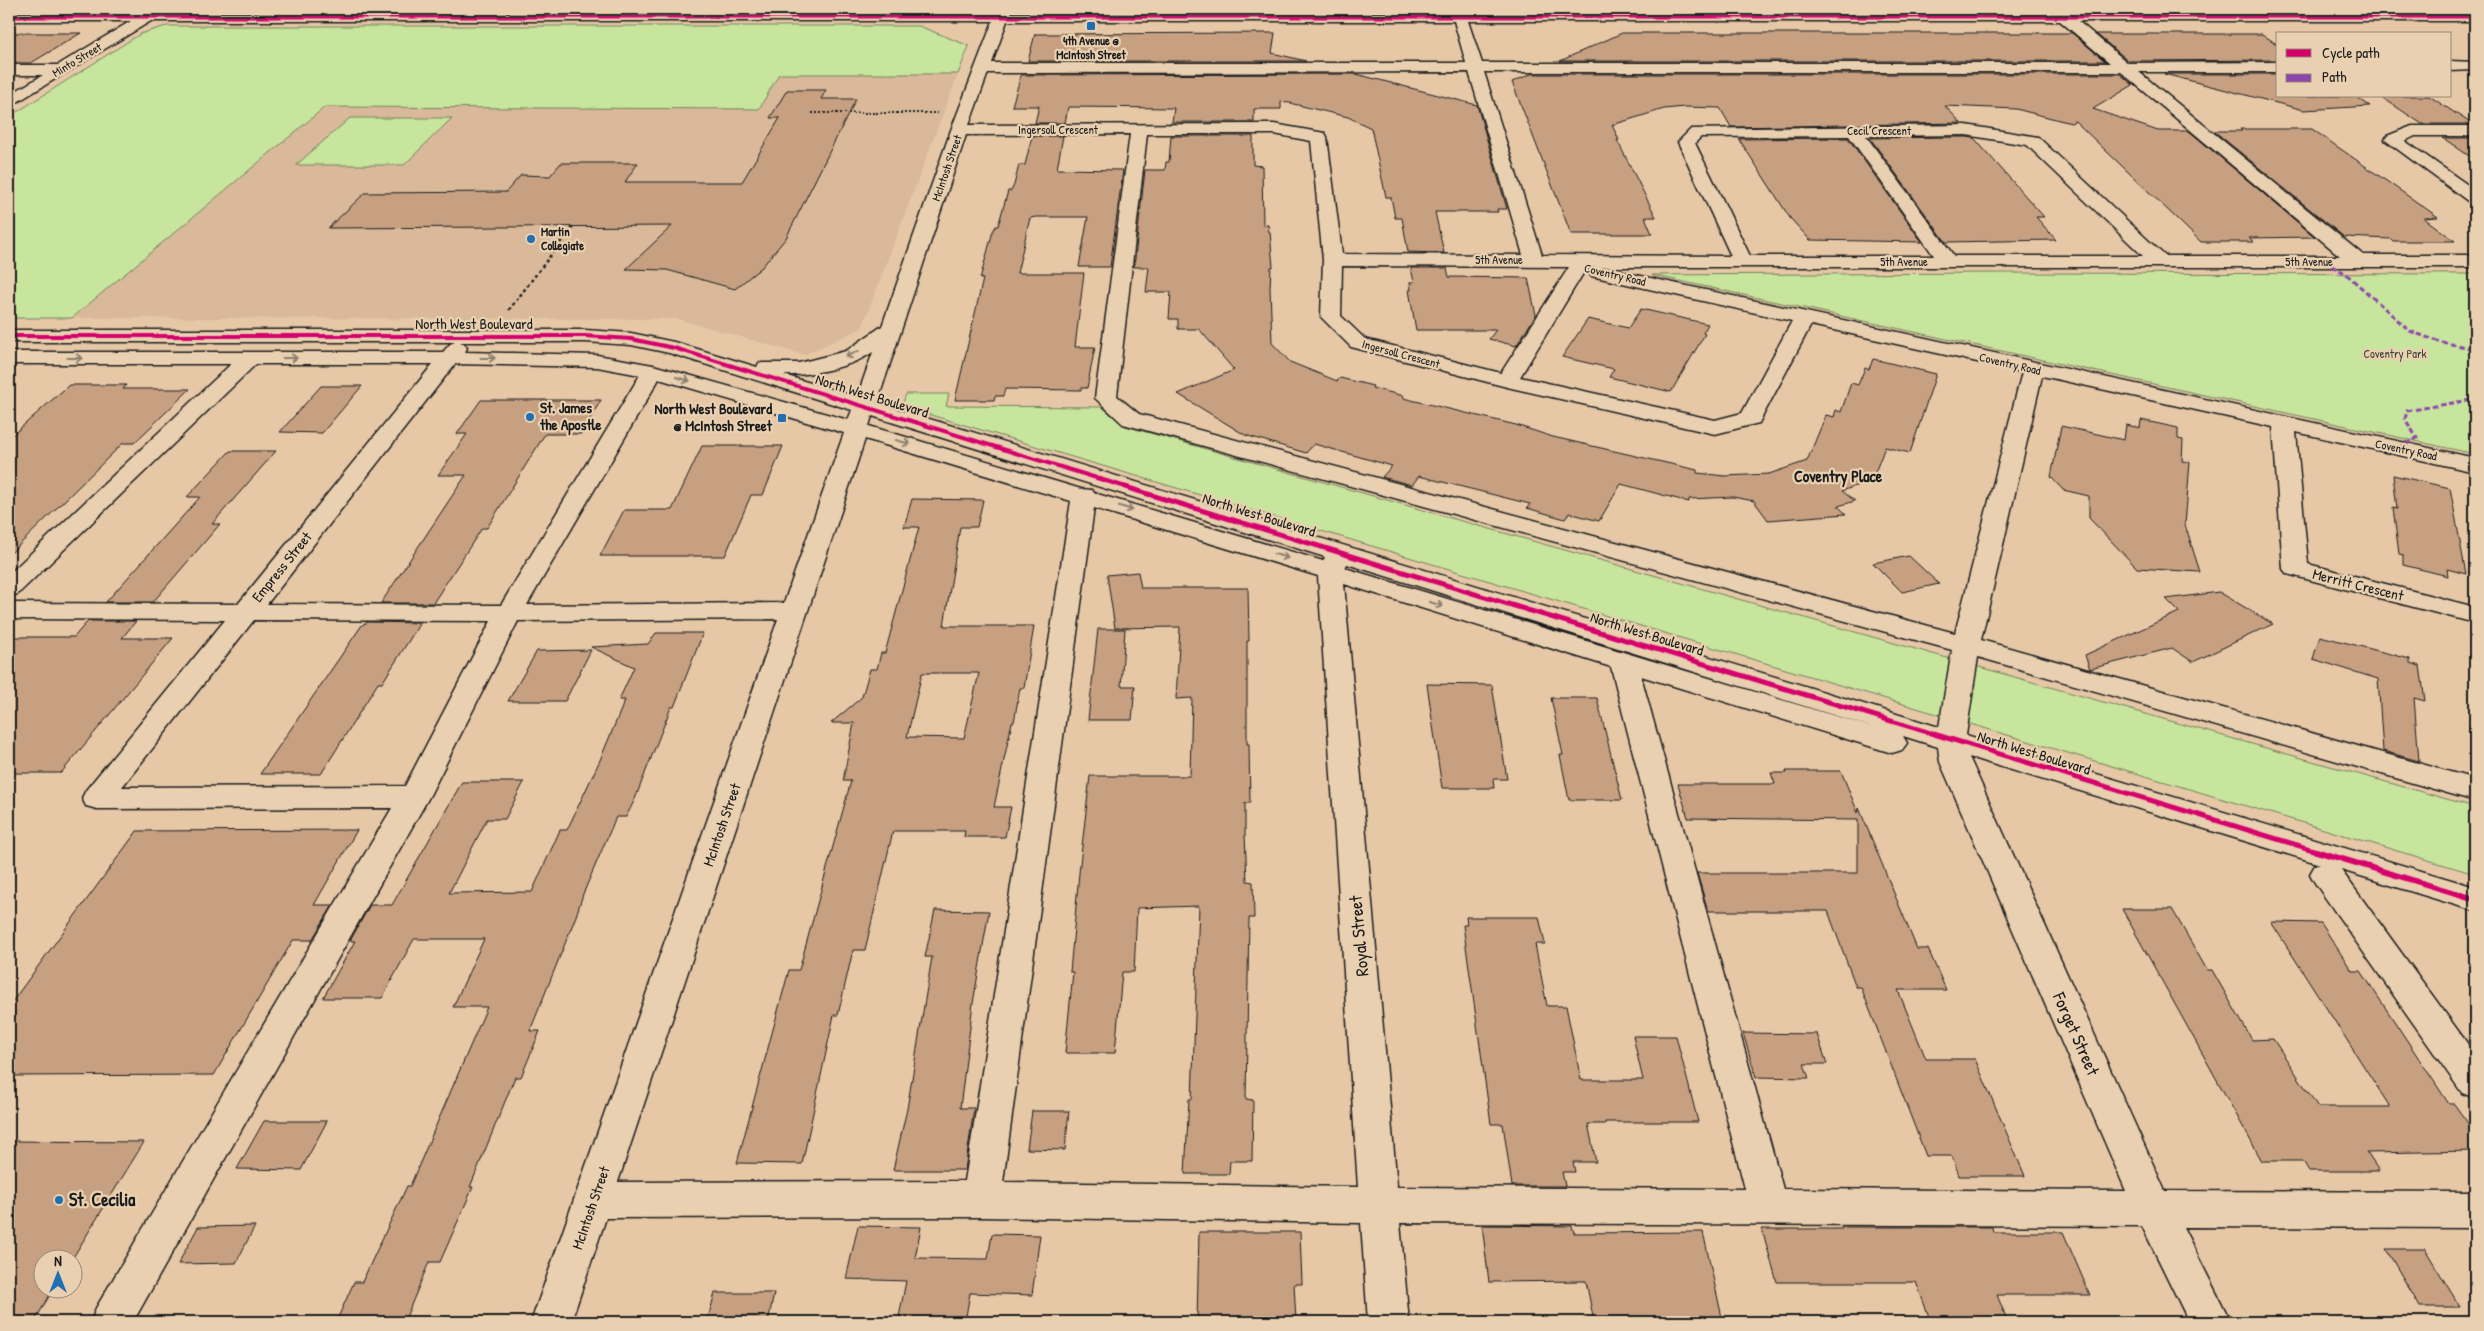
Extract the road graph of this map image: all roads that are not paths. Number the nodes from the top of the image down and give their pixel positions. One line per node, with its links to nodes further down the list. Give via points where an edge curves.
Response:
1 (302, 9): 19 (street)
2 (2342, 9): 16 (street)
3 (2382, 9): 17 (street)
4 (1004, 12): 5 (street); 7 (street); 24 (street, McIntosh Street)
5 (1147, 12): 8 (street)
6 (438, 13): 7 (street); 19 (street)
7 (583, 13)
8 (1292, 13): 14 (street)
9 (1578, 13): 10 (street); 14 (street)
10 (1860, 13): 15 (street)
11 (2144, 13): 15 (street); 16 (street)
12 (2475, 16): 17 (street)
13 (9, 17): 18 (street)
14 (1460, 17): 25 (street)
15 (2064, 17): 22 (street)
16 (2327, 17): 17 (street)
17 (2416, 17)
18 (146, 18): 19 (street); 27 (street, Minto Street)
19 (290, 18)
20 (2452, 66): 21 (street)
21 (2475, 66)
22 (2124, 67): 23 (street); 25 (street); 40 (street)
23 (2276, 67)
24 (983, 68): 25 (street); 29 (street, McIntosh Street)
25 (1476, 68): 35 (street)
26 (9, 70): 27 (street)
27 (60, 70): 28 (street, Minto Street)
28 (9, 102)
29 (962, 122): 30 (street, Ingersoll Crescent); 43 (street, McIntosh Street)
30 (1139, 130): 34 (street, Ingersoll Crescent, via 1274,129 1319,137); 67 (street, via 1106,398 1131,419)
31 (1854, 131): 36 (street, Cecil Crescent, via 1697,132 1686,142); 38 (street); 39 (street, Cecil Crescent, via 1966,130 2032,141)
32 (2475, 131): 33 (street, via 2412,131 2393,140)
33 (2475, 198)
34 (1333, 260): 35 (street, 5th Avenue); 55 (street, Ingersoll Crescent, via 1331,317 1358,343)
35 (1540, 260): 36 (street, 5th Avenue); 41 (street, Coventry Road)
36 (1744, 261): 38 (street, 5th Avenue)
37 (2475, 261): 40 (street, 5th Avenue)
38 (1948, 262): 39 (street, 5th Avenue)
39 (2160, 262): 40 (street, 5th Avenue)
40 (2359, 262)
41 (1578, 267): 42 (street, Coventry Road); 55 (street)
42 (1804, 318): 52 (street, Coventry Road); 55 (street, Ingersoll Crescent, via 1751,418 1715,427)
43 (892, 328): 51 (street, one-way to 51, via 853,356 799,369); 56 (street, McIntosh Street)
44 (9, 336): 45 (street, North West Boulevard)
45 (57, 336): 46 (street, North West Boulevard); 48 (street)
46 (478, 336): 50 (street, Empress Street); 51 (street, North West Boulevard, via 631,339)
47 (9, 358): 48 (street, North West Boulevard)
48 (31, 358): 49 (street, North West Boulevard, one-way to 49); 54 (street)
49 (250, 358): 50 (street, North West Boulevard, one-way to 50); 61 (street)
50 (449, 358): 53 (street, North West Boulevard, one-way to 53, via 597,361); 64 (street, Empress Street)
51 (738, 367): 56 (street, North West Boulevard)
52 (2033, 369): 57 (street, Coventry Road); 67 (street)
53 (653, 370): 56 (street, North West Boulevard, one-way to 56); 65 (street)
54 (9, 377)
55 (1507, 381)
56 (860, 418): 59 (street, North West Boulevard, one-way to 59); 60 (street, North West Boulevard); 63 (street, McIntosh Street)
57 (2284, 423): 58 (street, Coventry Road); 66 (street, Merritt Crescent, via 2296,568)
58 (2475, 464)
59 (1084, 495): 60 (street, North West Boulevard, one-way to 60); 76 (street)
60 (1335, 562): 68 (street, North West Boulevard, one-way to 68); 69 (street, North West Boulevard); 78 (street, Royal Street)
61 (9, 588)
62 (9, 611): 64 (street)
63 (796, 611): 65 (street); 77 (street, McIntosh Street)
64 (245, 613): 65 (street); 71 (street, Empress Street, via 98,798)
65 (509, 614): 71 (street)
66 (2475, 615)
67 (1966, 645): 69 (street); 70 (street)
68 (1624, 663): 69 (street, North West Boulevard); 79 (street)
69 (1953, 751): 72 (street, North West Boulevard); 73 (street, North West Boulevard); 80 (street, Forget Street)
70 (2475, 790)
71 (414, 797): 82 (street)
72 (2326, 874): 74 (street, North West Boulevard); 75 (street)
73 (2475, 900)
74 (2475, 919)
75 (2475, 1082)
76 (981, 1199): 77 (street); 78 (street)
77 (594, 1200): 83 (street, McIntosh Street)
78 (1380, 1205): 79 (street); 84 (street, Royal Street)
79 (1768, 1205): 80 (street)
80 (2153, 1208): 81 (street); 85 (street, Forget Street)
81 (2475, 1210)
82 (111, 1322)
83 (551, 1322)
84 (1388, 1322)
85 (2210, 1322)

